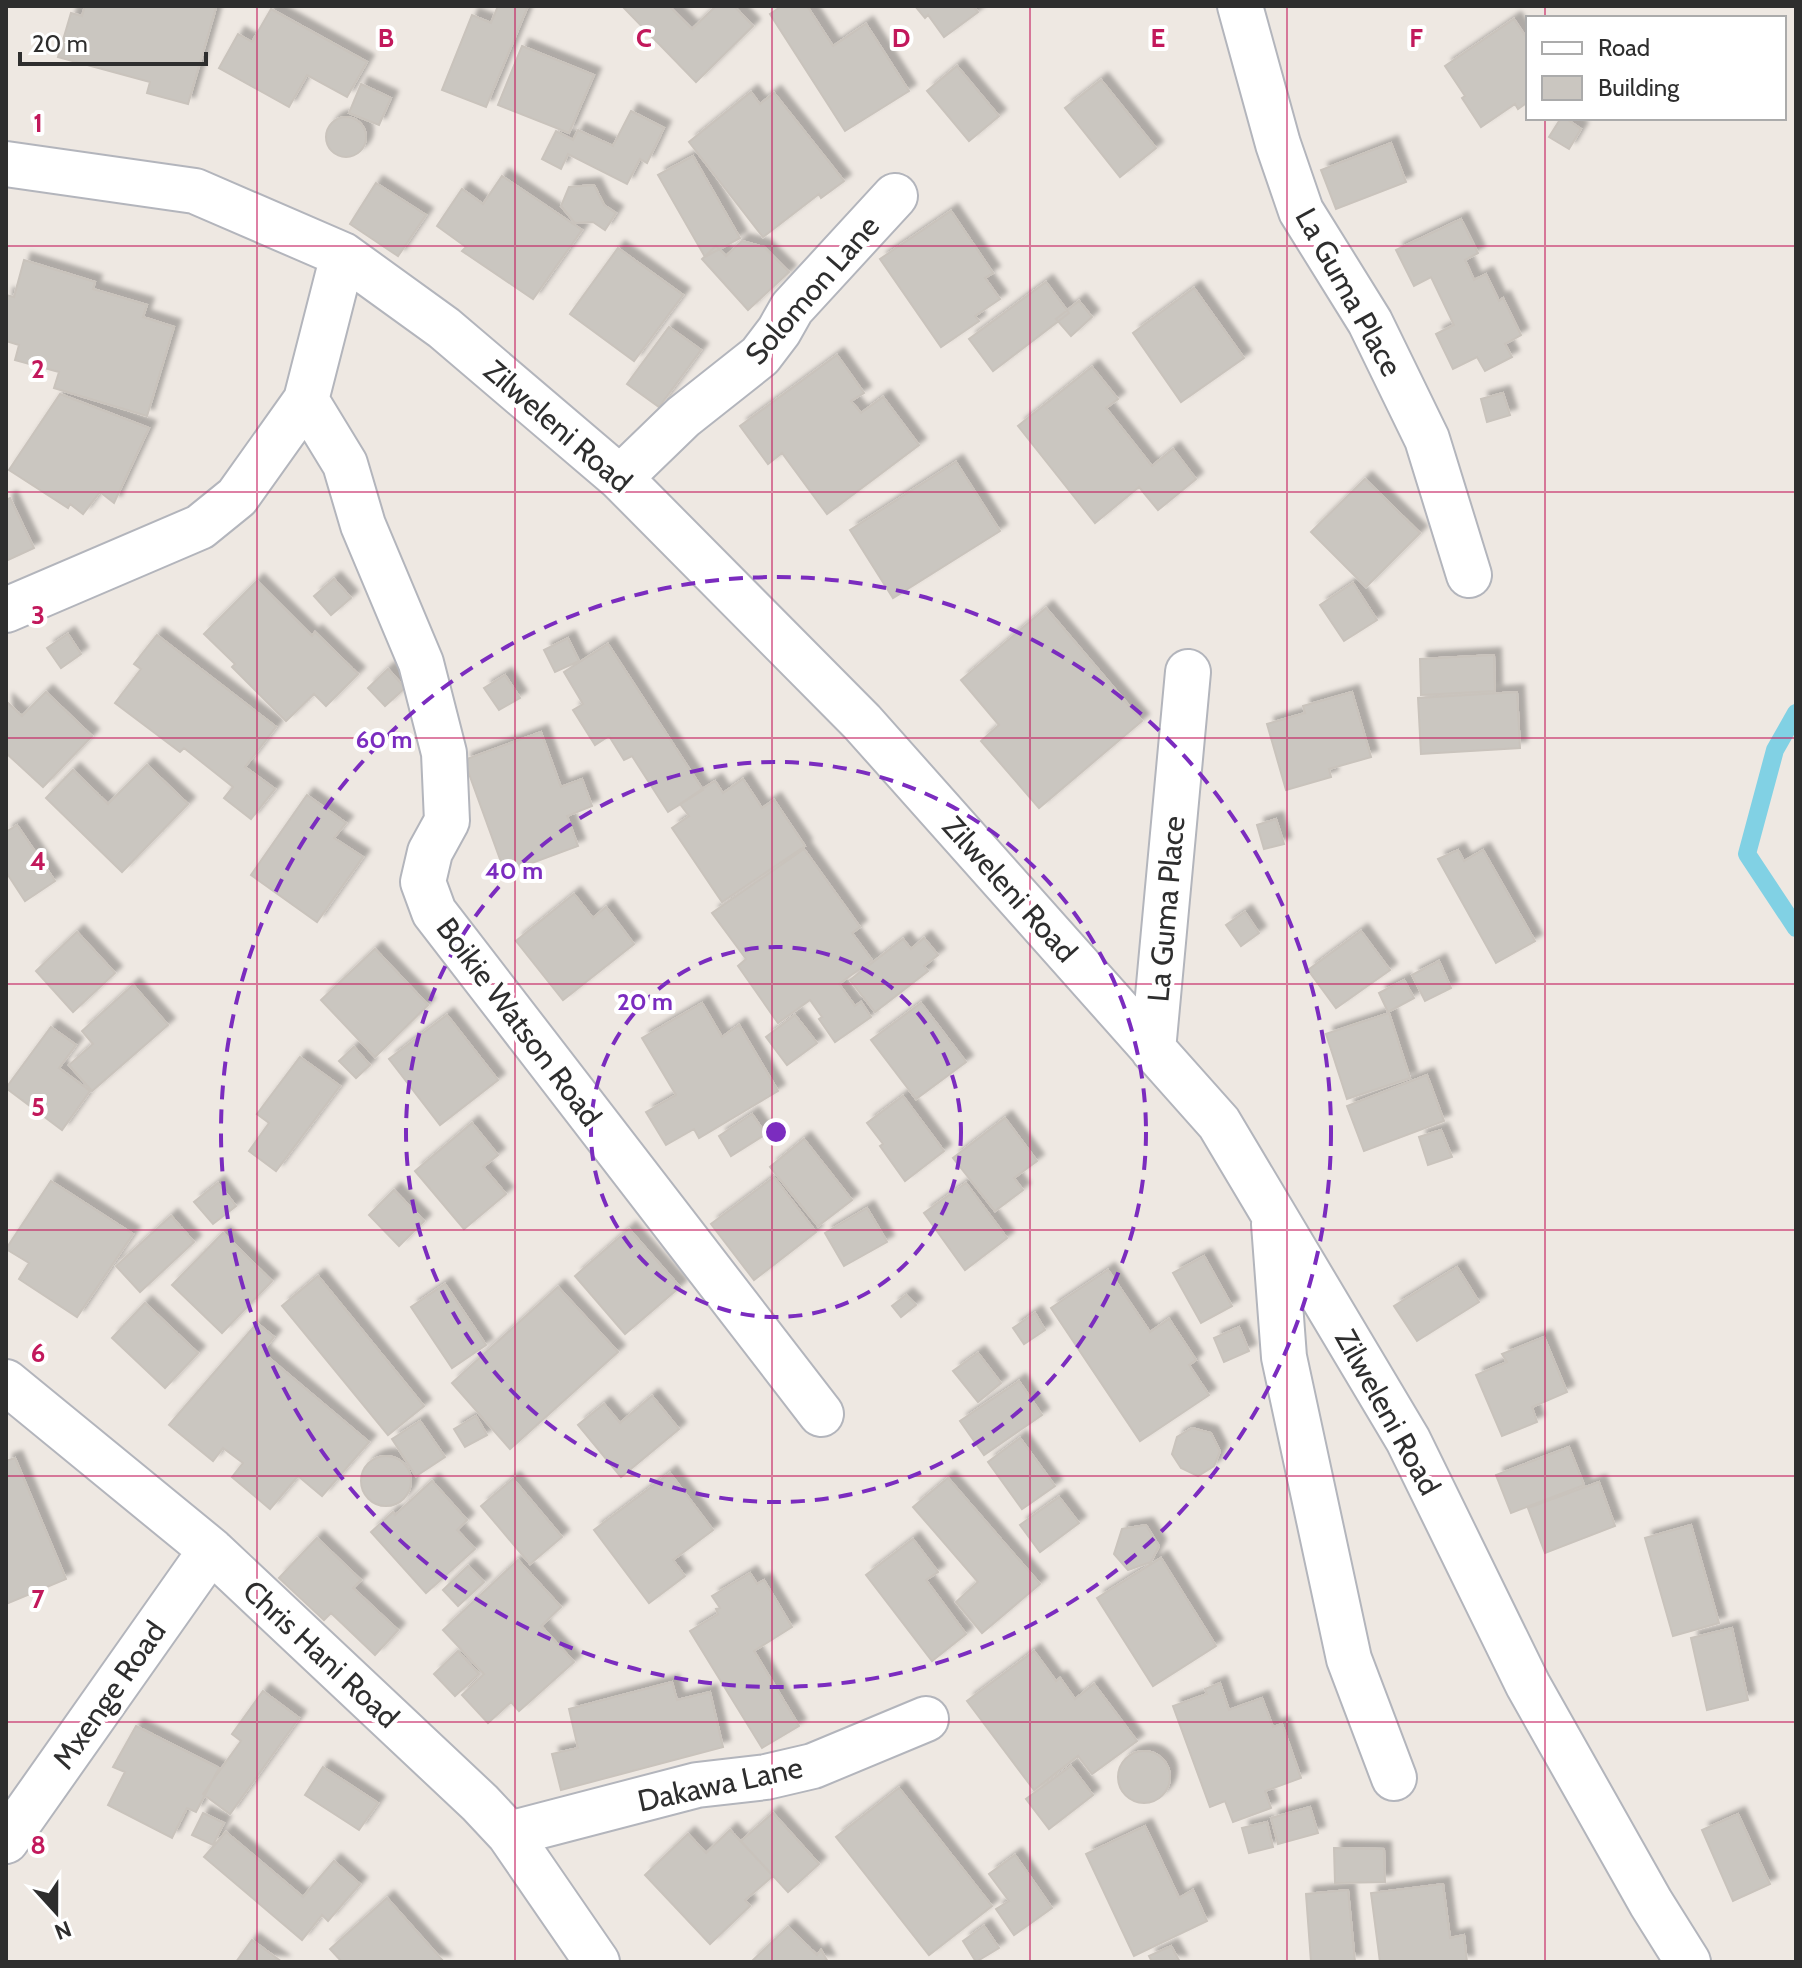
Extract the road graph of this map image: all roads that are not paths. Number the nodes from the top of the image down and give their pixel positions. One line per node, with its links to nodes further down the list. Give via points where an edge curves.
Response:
1 (1240, 6): 7 (street, La Guma Place, via 1301,211 1370,322 1427,439)
2 (6, 164): 4 (street, Zilweleni Road, via 195,191)
3 (895, 196): 6 (street, Solomon Lane, via 792,308 760,356 683,417)
4 (343, 255): 5 (street); 6 (street, Zilweleni Road, via 444,328)
5 (306, 400): 8 (street, via 237,497 200,527); 13 (street, Boikie Watson Road, via 345,464 363,525 421,663 444,753 447,821 430,852 423,882 434,912)
6 (620, 478): 10 (street, Zilweleni Road, via 862,722)
7 (1469, 575)
8 (6, 610)
9 (1188, 672): 10 (street, La Guma Place)
10 (1153, 1050): 11 (street, Zilweleni Road, via 1219,1123)
11 (1274, 1214): 16 (street, via 1287,1372 1349,1659); 20 (street, Zilweleni Road, via 1408,1440 1528,1685)
12 (6, 1382): 14 (street, Chris Hani Road)
13 (821, 1414)
14 (211, 1550): 17 (street, Chris Hani Road); 18 (street, Mxenge Road)
15 (926, 1719): 17 (street, Dakawa Lane, via 813,1766 697,1785)
16 (1394, 1778)
17 (509, 1834): 19 (street, Chris Hani Road)
18 (6, 1841)
19 (597, 1962)
20 (1688, 1962)

